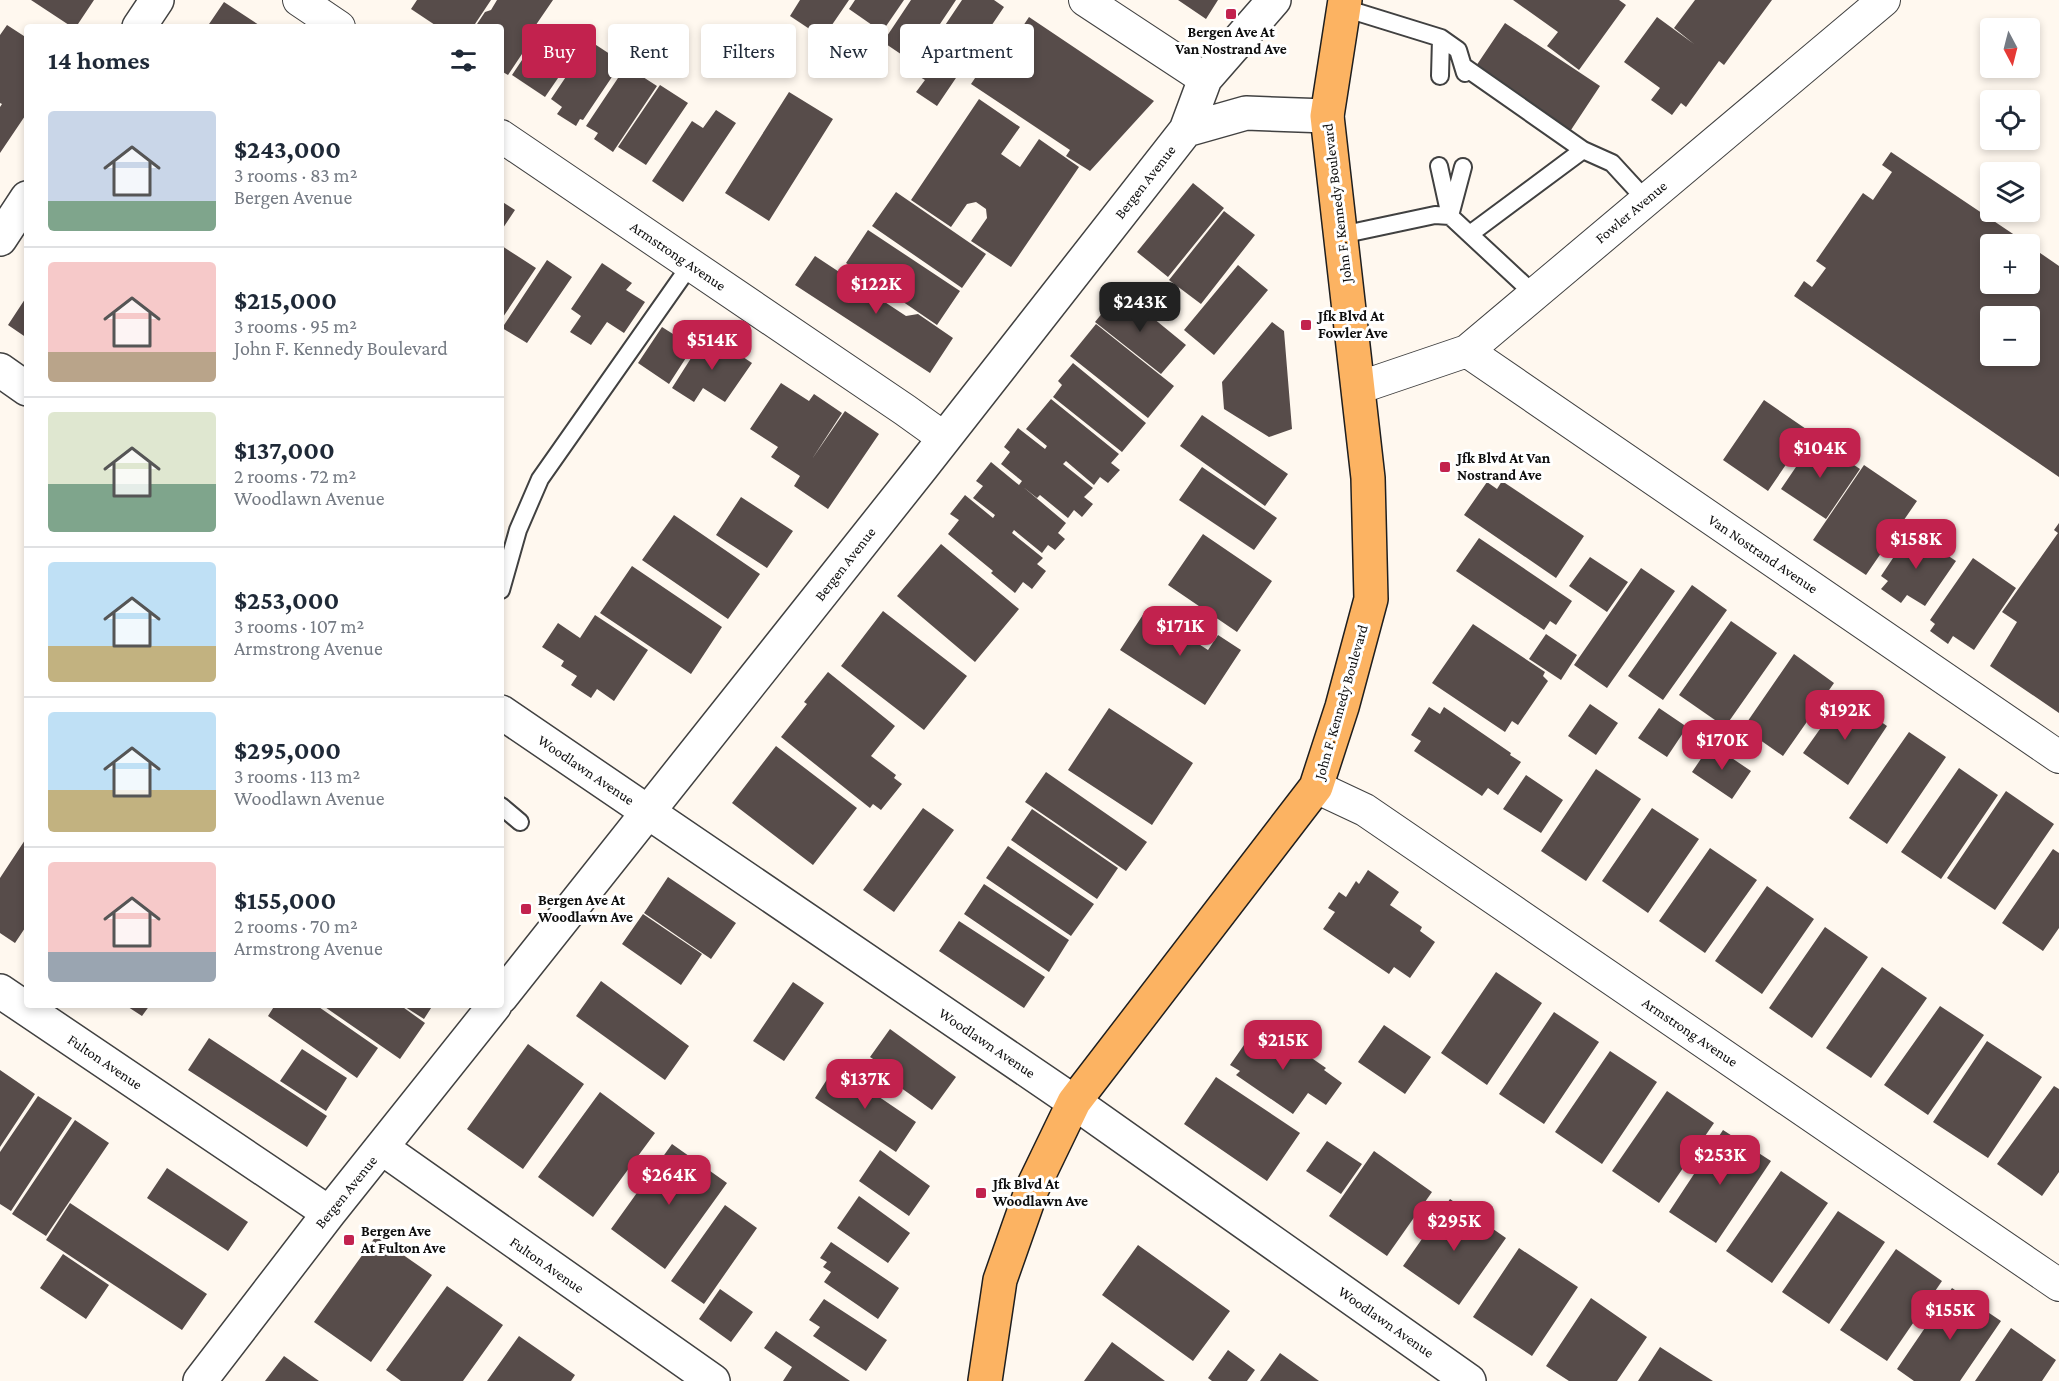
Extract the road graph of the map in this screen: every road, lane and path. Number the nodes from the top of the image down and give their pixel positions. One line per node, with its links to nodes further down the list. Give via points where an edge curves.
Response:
1 (157, 0): 7 (street)
2 (299, 0): 8 (street)
3 (1085, 0): 11 (street)
4 (1274, 0): 11 (street, Bergen Avenue)
5 (1884, 0): 18 (street, Fowler Avenue)
6 (1345, 4): 9 (lane); 12 (main road, John F. Kennedy Boulevard)
7 (141, 24)
8 (335, 24)
9 (1441, 38): 10 (lane); 15 (lane, via 1458,50 1464,70)
10 (1440, 75)
11 (1205, 80): 13 (street, Bergen Avenue)
12 (1327, 116): 13 (street, Bergen Avenue, via 1246,113); 22 (main road, John F. Kennedy Boulevard)
13 (1186, 130): 30 (street, Bergen Avenue)
14 (504, 138): 24 (street, Armstrong Avenue)
15 (1583, 150): 18 (lane, via 1612,163); 21 (lane)
16 (1439, 166): 20 (lane)
17 (1463, 167): 20 (lane)
18 (1646, 200): 25 (street, Fowler Avenue)
19 (24, 203): 23 (street)
20 (1450, 216): 21 (lane); 22 (lane, via 1435,215)
21 (1470, 234): 25 (lane)
22 (1341, 235): 29 (main road, John F. Kennedy Boulevard)
23 (0, 240)
24 (691, 264): 30 (street, Armstrong Avenue); 31 (lane, via 540,479 518,530)
25 (1534, 294): 26 (street, Fowler Avenue)
26 (1467, 351): 29 (street, Fowler Avenue); 33 (street, Van Nostrand Avenue)
27 (0, 370): 28 (street)
28 (24, 387)
29 (1358, 388): 34 (main road, John F. Kennedy Boulevard, via 1368,478 1371,598)
30 (944, 438): 36 (street, Bergen Avenue)
31 (504, 579)
32 (504, 714): 36 (street, Woodlawn Avenue)
33 (2059, 757)
34 (1316, 787): 43 (main road, John F. Kennedy Boulevard); 46 (street, Armstrong Avenue, via 1365,810)
35 (504, 809): 37 (lane)
36 (648, 812): 39 (street, Bergen Avenue); 43 (street, Woodlawn Avenue)
37 (520, 822)
38 (0, 991): 40 (street, Fulton Avenue)
39 (504, 993)
40 (24, 1007)
41 (25, 1008): 45 (street, Fulton Avenue)
42 (493, 1008): 44 (street, Bergen Avenue)
43 (1074, 1102): 49 (main road, John F. Kennedy Boulevard, via 1032,1189 1000,1280); 50 (street, Woodlawn Avenue)
44 (382, 1148): 45 (street, Bergen Avenue); 48 (street, Fulton Avenue)
45 (329, 1213): 47 (street, Bergen Avenue)
46 (2059, 1285)
47 (200, 1381)
48 (713, 1381)
49 (985, 1381)
50 (1469, 1381)

